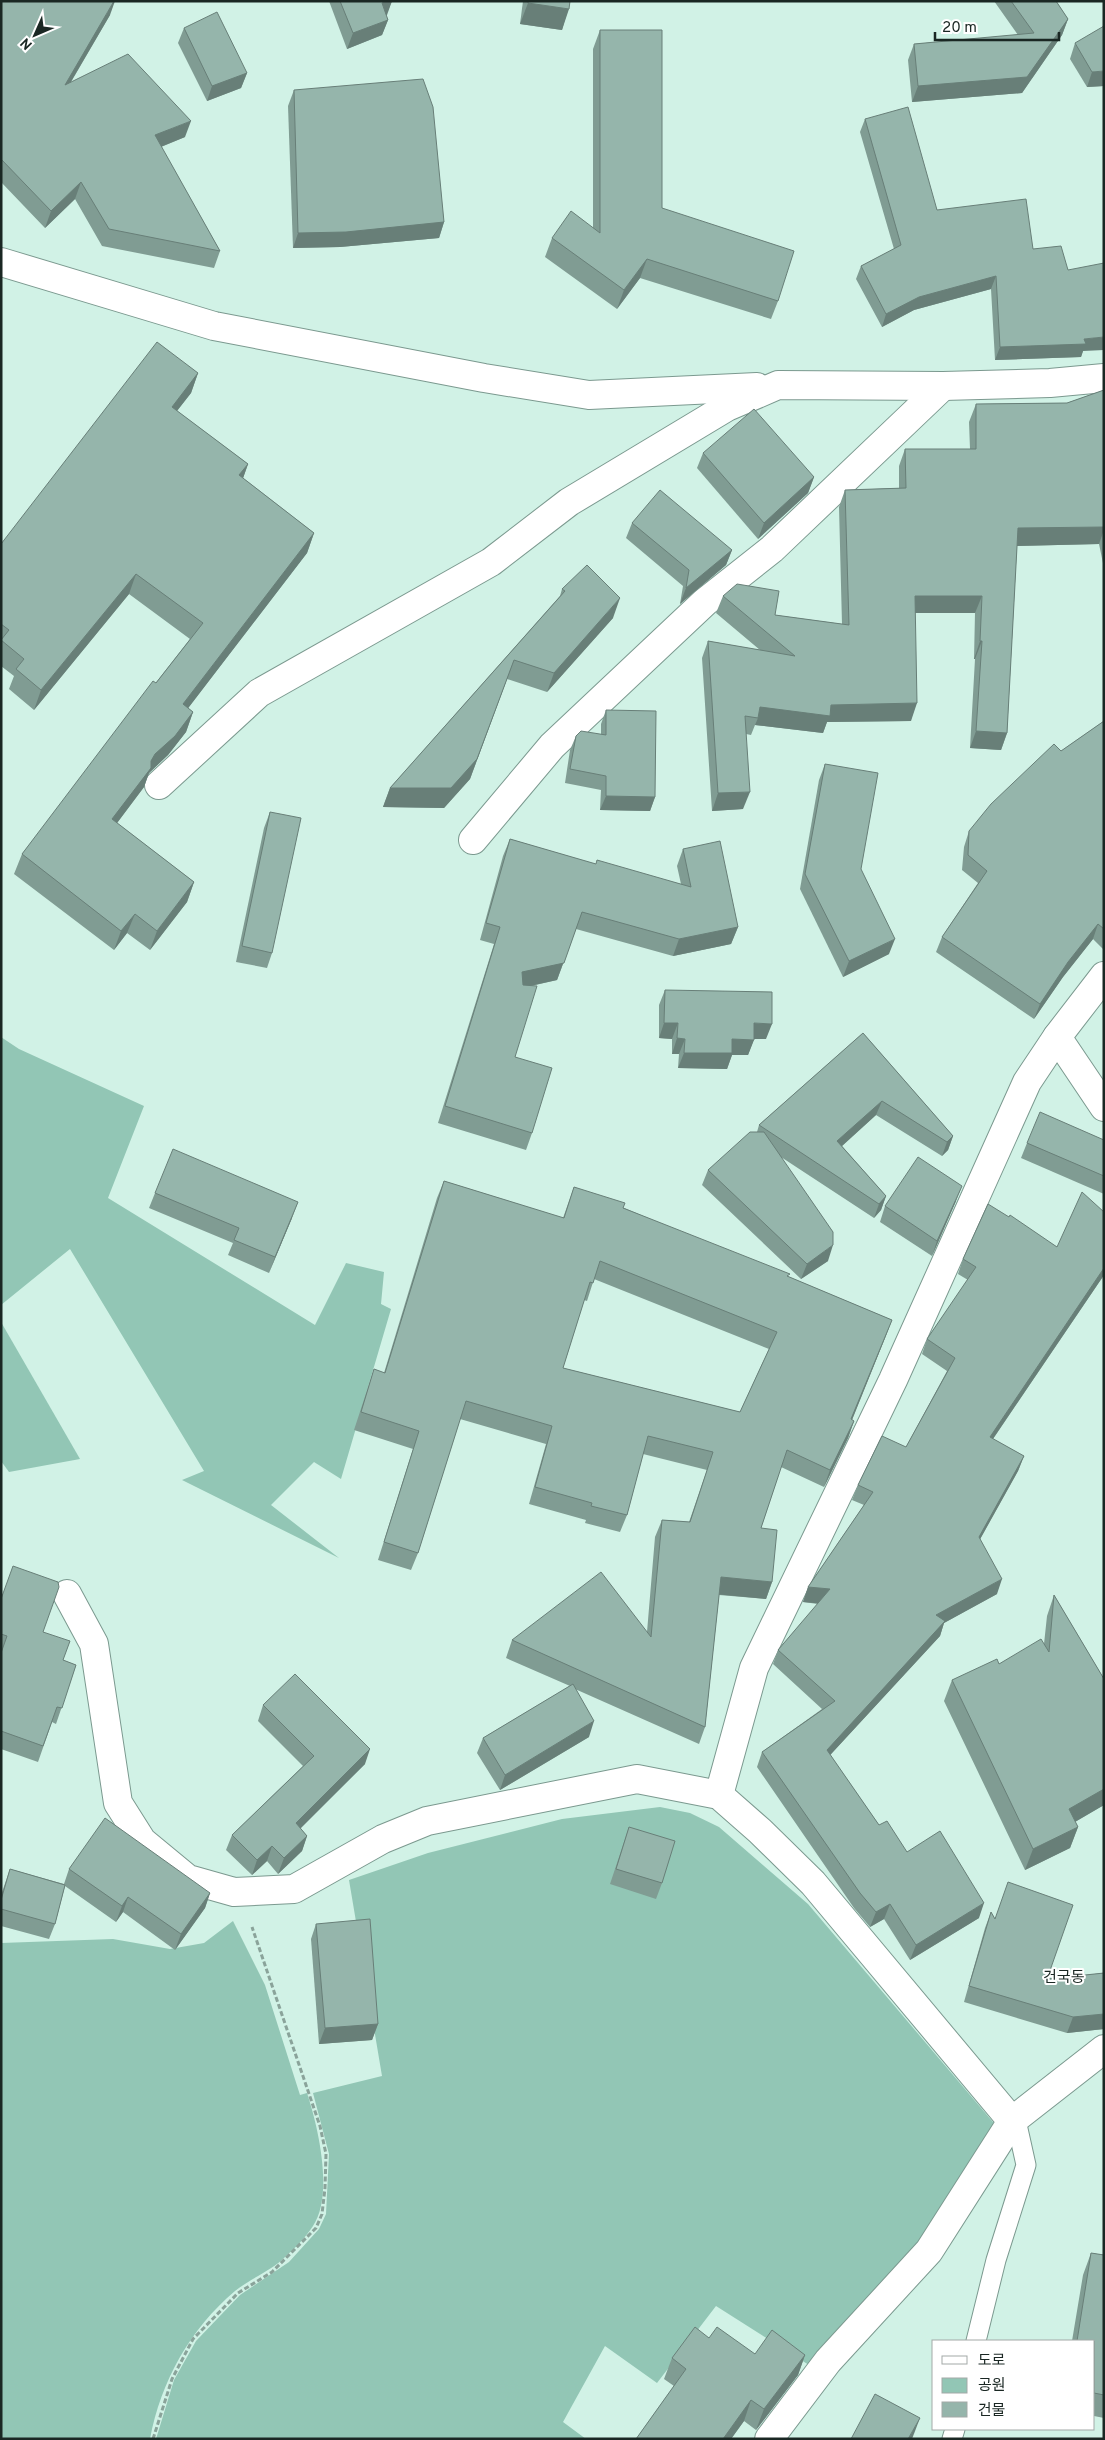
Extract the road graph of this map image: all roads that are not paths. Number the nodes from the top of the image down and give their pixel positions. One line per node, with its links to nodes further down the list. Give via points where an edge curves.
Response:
1 (1, 262): 3 (street, via 214,326 589,395)
2 (1104, 378): 4 (street)
3 (778, 386): 4 (street); 5 (street, via 727,407 569,502 491,562 259,692)
4 (943, 386): 6 (street, via 772,549 705,602 552,746)
5 (158, 785)
6 (472, 840)
7 (1104, 976): 8 (street)
8 (1057, 1036): 9 (street); 11 (street, via 1027,1082 893,1380 754,1668)
9 (1104, 1107)
10 (68, 1594): 11 (street, via 94,1644 118,1803 142,1841 188,1879 234,1892 294,1890 383,1839 428,1821 637,1779)
11 (719, 1796): 13 (street, via 813,1883)
12 (1104, 2050): 13 (street)
13 (1012, 2120): 14 (lane, via 1018,2129 1026,2165 996,2260); 15 (street, via 929,2251 828,2361)
14 (976, 2340)
15 (769, 2439)

